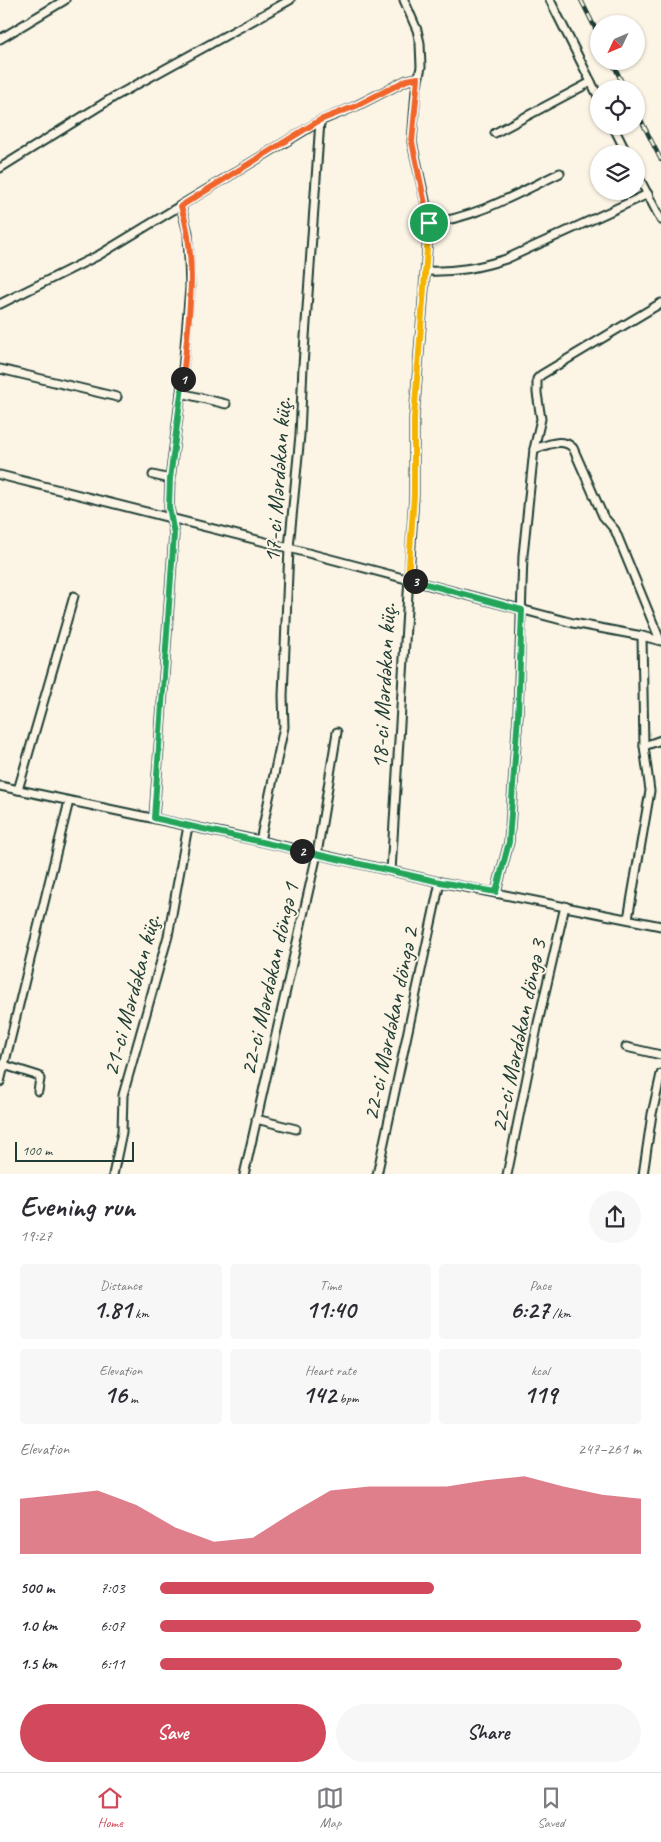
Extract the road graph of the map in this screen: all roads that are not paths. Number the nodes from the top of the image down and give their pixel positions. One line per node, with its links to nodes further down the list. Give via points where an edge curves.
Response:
1 (65, 0): 5 (street)
2 (290, 0): 11 (street, via 114,97)
3 (404, 0): 6 (street, 18-ci Mərdəkan küç., via 420,43 422,58)
4 (550, 0): 7 (street)
5 (0, 39)
6 (418, 78): 9 (street); 17 (street, 18-ci Mərdəkan küç., via 412,142)
7 (590, 80)
8 (590, 83): 10 (street)
9 (320, 120): 15 (street); 30 (street, 17-ci Mərdəkan küç.)
10 (495, 133)
11 (0, 168)
12 (560, 173): 17 (street, via 474,213)
13 (645, 188): 14 (street)
14 (648, 194): 16 (street); 18 (street, via 486,266 462,271)
15 (181, 206): 20 (street, via 99,255); 22 (street, via 188,233 190,269)
16 (661, 220)
17 (429, 223): 18 (street, 18-ci Mərdəkan küç.)
18 (426, 271): 31 (street, 18-ci Mərdəkan küç., via 414,418 414,495)
19 (661, 303): 25 (street, via 540,375 537,393 541,420)
20 (0, 304)
21 (0, 369): 23 (street)
22 (181, 393): 24 (street); 28 (street)
23 (116, 397)
24 (226, 404)
25 (534, 448): 33 (street, via 523,555); 35 (street, via 561,441 573,448 603,516 615,530)
26 (0, 475): 29 (street)
27 (153, 475): 28 (street)
28 (170, 479): 29 (street)
29 (172, 518): 30 (street); 42 (street, via 174,534)
30 (290, 548): 31 (street); 44 (street, 17-ci Mərdəkan küç., via 284,727)
31 (408, 579): 33 (street); 46 (street, 18-ci Mərdəkan küç.)
32 (74, 596): 40 (street)
33 (522, 610): 34 (street); 48 (street, via 509,842)
34 (642, 636): 35 (street); 38 (street)
35 (660, 641)
36 (337, 732): 45 (street, 22-ci Mərdəkan döngə 1)
37 (661, 740): 38 (street)
38 (644, 746): 50 (street, via 650,792)
39 (0, 786): 40 (street)
40 (18, 790): 41 (street)
41 (70, 801): 42 (street); 54 (street)
42 (154, 818): 43 (street)
43 (188, 826): 44 (street); 60 (street, 21-ci Mərdəkan küç., via 169,930 124,1095 122,1132)
44 (260, 841): 45 (street)
45 (317, 854): 46 (street); 58 (street, 22-ci Mərdəkan döngə 1)
46 (391, 871): 47 (street)
47 (440, 882): 48 (street); 62 (street, 22-ci Mərdəkan döngə 2)
48 (496, 892): 49 (street)
49 (566, 906): 50 (street); 63 (street, 22-ci Mərdəkan döngə 3)
50 (628, 919): 51 (street)
51 (661, 926)
52 (626, 1047): 53 (street)
53 (661, 1055)
54 (4, 1065): 56 (street); 57 (street, via 39,1076)
55 (661, 1074): 64 (street)
56 (0, 1082)
57 (38, 1091)
58 (256, 1119): 59 (street); 61 (street, 22-ci Mərdəkan döngə 1)
59 (296, 1129)
60 (114, 1174)
61 (244, 1174)
62 (377, 1174)
63 (507, 1174)
64 (643, 1174)

